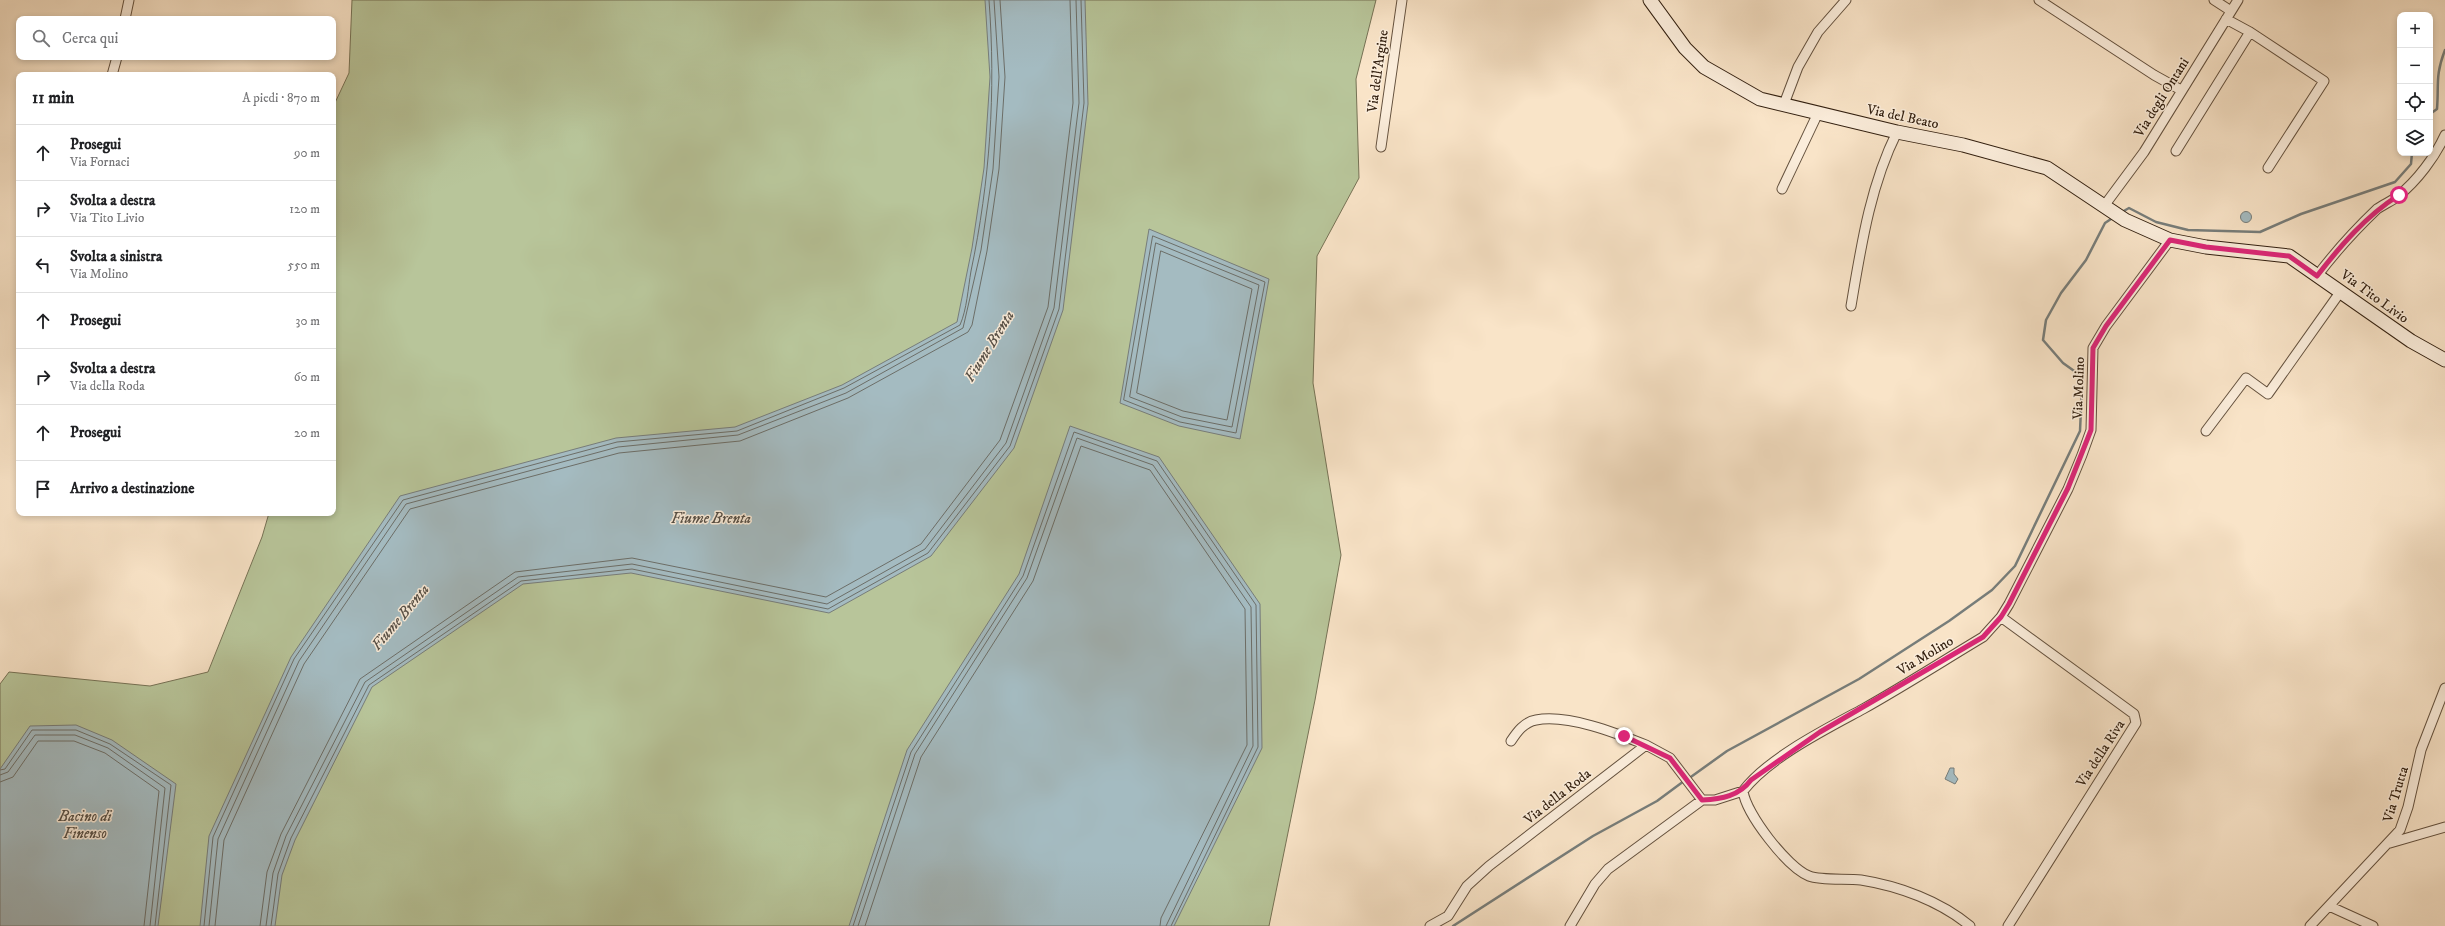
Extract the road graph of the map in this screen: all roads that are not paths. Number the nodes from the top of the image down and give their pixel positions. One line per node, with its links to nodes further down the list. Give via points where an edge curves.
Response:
1 (130, 0): 9 (street)
2 (1402, 0): 19 (street, Via dell'Argine)
3 (1650, 0): 15 (street, Via del Beato, via 1685,48 1704,67 1760,99)
4 (1846, 0): 15 (street, via 1818,32 1798,67)
5 (2039, 0): 14 (street)
6 (2214, 0): 8 (street)
7 (2238, 0): 8 (street, Via degli Ontani)
8 (2231, 11): 10 (street, Via degli Ontani)
9 (127, 16)
10 (2226, 19): 11 (street); 14 (street, Via degli Ontani)
11 (2250, 32): 20 (street); 21 (street, via 2324,81)
12 (116, 60): 13 (street)
13 (113, 72)
14 (2181, 90): 23 (street, Via degli Ontani)
15 (1784, 104): 16 (street, Via del Beato)
16 (1818, 113): 17 (street, Via del Beato); 22 (street)
17 (1896, 132): 23 (street, Via del Beato, via 1963,145 2047,168); 27 (street, via 1883,159 1863,234)
18 (2445, 135): 25 (street, via 2416,178 2399,195 2379,208 2335,252)
19 (1381, 147)
20 (2176, 151)
21 (2268, 168)
22 (1782, 189)
23 (2108, 209): 24 (street, Via del Beato, via 2125,220)
24 (2170, 240): 25 (street, Via Tito Livio, via 2206,247 2289,256); 30 (street, Via Molino, via 2106,326 2093,348 2091,430 2068,488)
25 (2317, 276): 26 (street, Via Tito Livio)
26 (2341, 291): 28 (street, Via Tito Livio, via 2411,341); 29 (street, via 2268,394 2246,378)
27 (1851, 306)
28 (2445, 360)
29 (2206, 431)
30 (2001, 617): 34 (street, Via Molino, via 1983,637 1792,750 1751,780); 42 (street, Via della Riva, via 2134,714 2136,723)
31 (2445, 688): 37 (street, Via Trutta, via 2422,750 2400,830)
32 (1511, 741): 33 (street, via 1520,728 1535,720 1542,720 1590,724)
33 (1646, 744): 35 (street, via 1670,758); 39 (street, Via della Roda, via 1489,866 1466,886 1448,916)
34 (1743, 791): 35 (street, via 1715,800); 41 (street, via 1752,812 1786,859 1809,876 1860,880 1909,893 1939,905)
35 (1702, 800): 40 (street, via 1608,870 1595,884)
36 (2445, 827): 37 (street)
37 (2390, 843): 38 (street, Via Trutta)
38 (2329, 906): 43 (street, Via Trutta); 44 (street)
39 (1430, 926)
40 (1570, 926)
41 (1970, 926)
42 (2008, 926)
43 (2310, 926)
44 (2373, 926)

